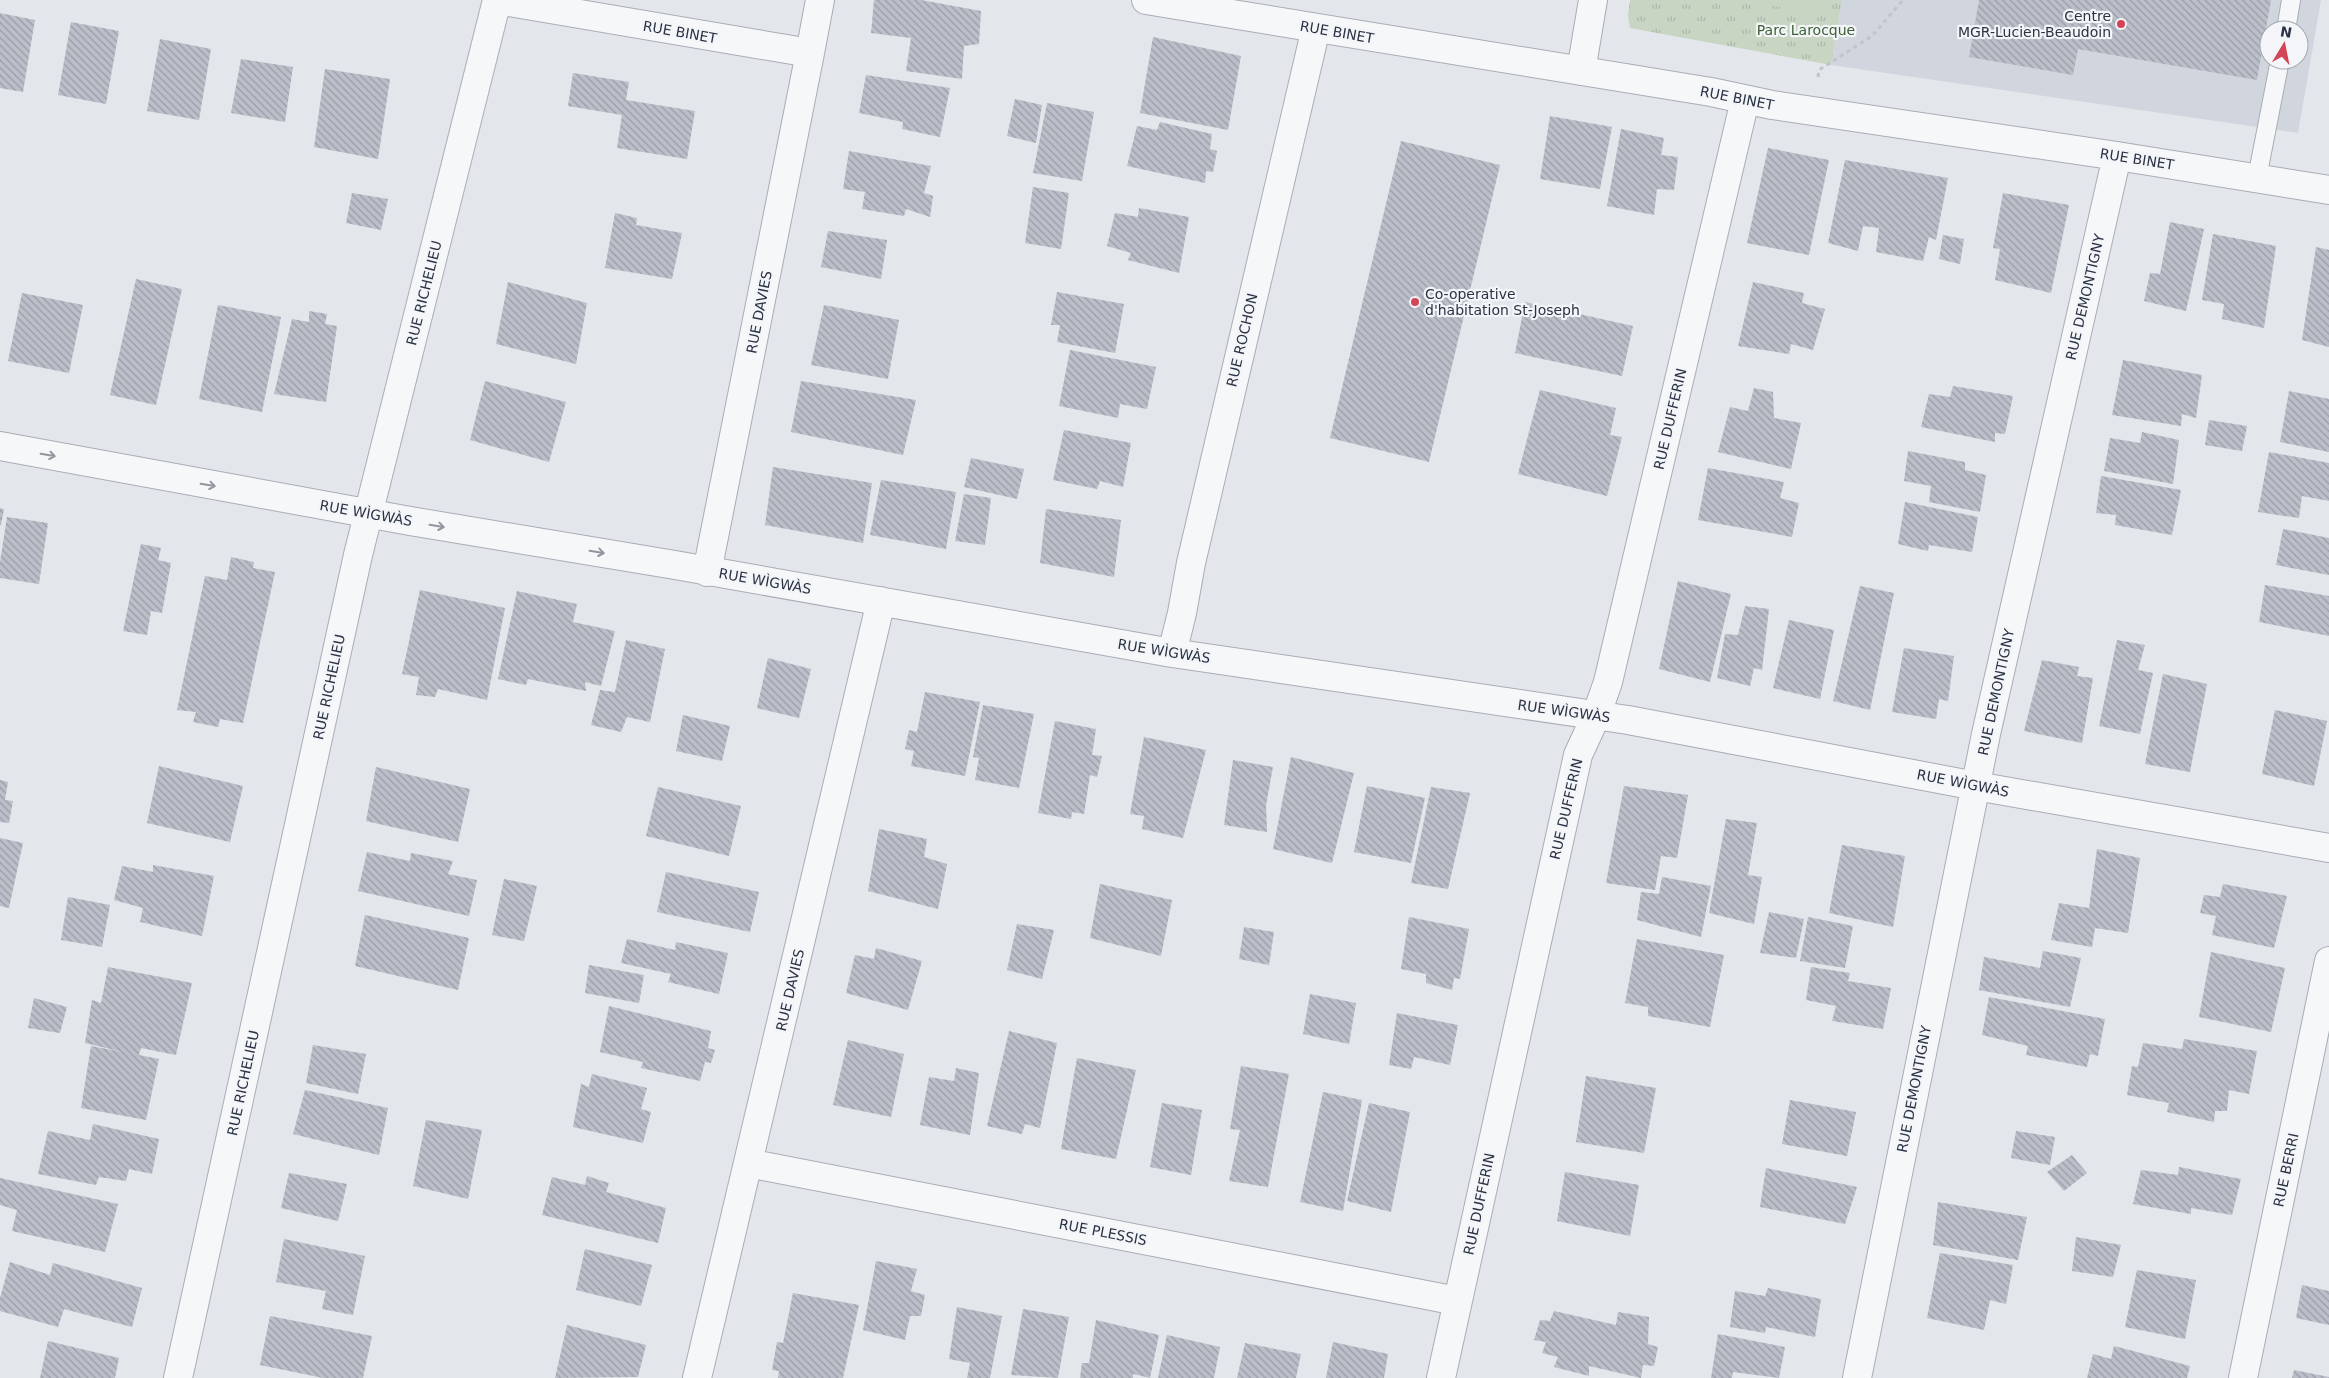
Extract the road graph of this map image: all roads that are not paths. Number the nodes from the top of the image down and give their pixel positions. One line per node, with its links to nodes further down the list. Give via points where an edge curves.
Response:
1 (497, 0): 8 (street, RUE BINET); 16 (street, RUE RICHELIEU)
2 (820, 0): 8 (street)
3 (1146, 0): 7 (street, RUE BINET)
4 (1593, 0): 10 (street)
5 (2291, 0): 6 (lane)
6 (2288, 20)
7 (1316, 28): 10 (street, RUE BINET); 19 (street, RUE ROCHON)
8 (810, 53): 17 (street, RUE DAVIES)
9 (2278, 70): 13 (lane)
10 (1581, 71): 11 (street, RUE BINET)
11 (1745, 100): 12 (street, RUE BINET); 20 (street, RUE DUFFERIN, via 1608,682)
12 (2117, 156): 13 (street, RUE BINET); 21 (street, RUE DEMONTIGNY)
13 (2257, 178): 14 (street, RUE BINET)
14 (2329, 190)
15 (0, 446): 16 (street, RUE WÌGWÀS, one-way to 16)
16 (369, 513): 17 (street, RUE WÌGWÀS, one-way to 17); 26 (street, RUE RICHELIEU)
17 (707, 572): 18 (street, RUE WÌGWÀS)
18 (881, 601): 19 (street, RUE WÌGWÀS); 24 (street, RUE DAVIES)
19 (1172, 653): 20 (street, RUE WÌGWÀS)
20 (1596, 716): 21 (street, RUE WÌGWÀS); 25 (street, RUE DUFFERIN, via 1578,755)
21 (1976, 786): 22 (street, RUE WÌGWÀS); 29 (street, RUE DEMONTIGNY)
22 (2329, 848)
23 (2329, 961): 30 (street, RUE BERRI)
24 (748, 1163): 25 (street, RUE PLESSIS); 27 (street, RUE DAVIES)
25 (1457, 1302): 28 (street, RUE DUFFERIN)
26 (178, 1378)
27 (697, 1378)
28 (1442, 1378)
29 (1857, 1378)
30 (2243, 1378)

